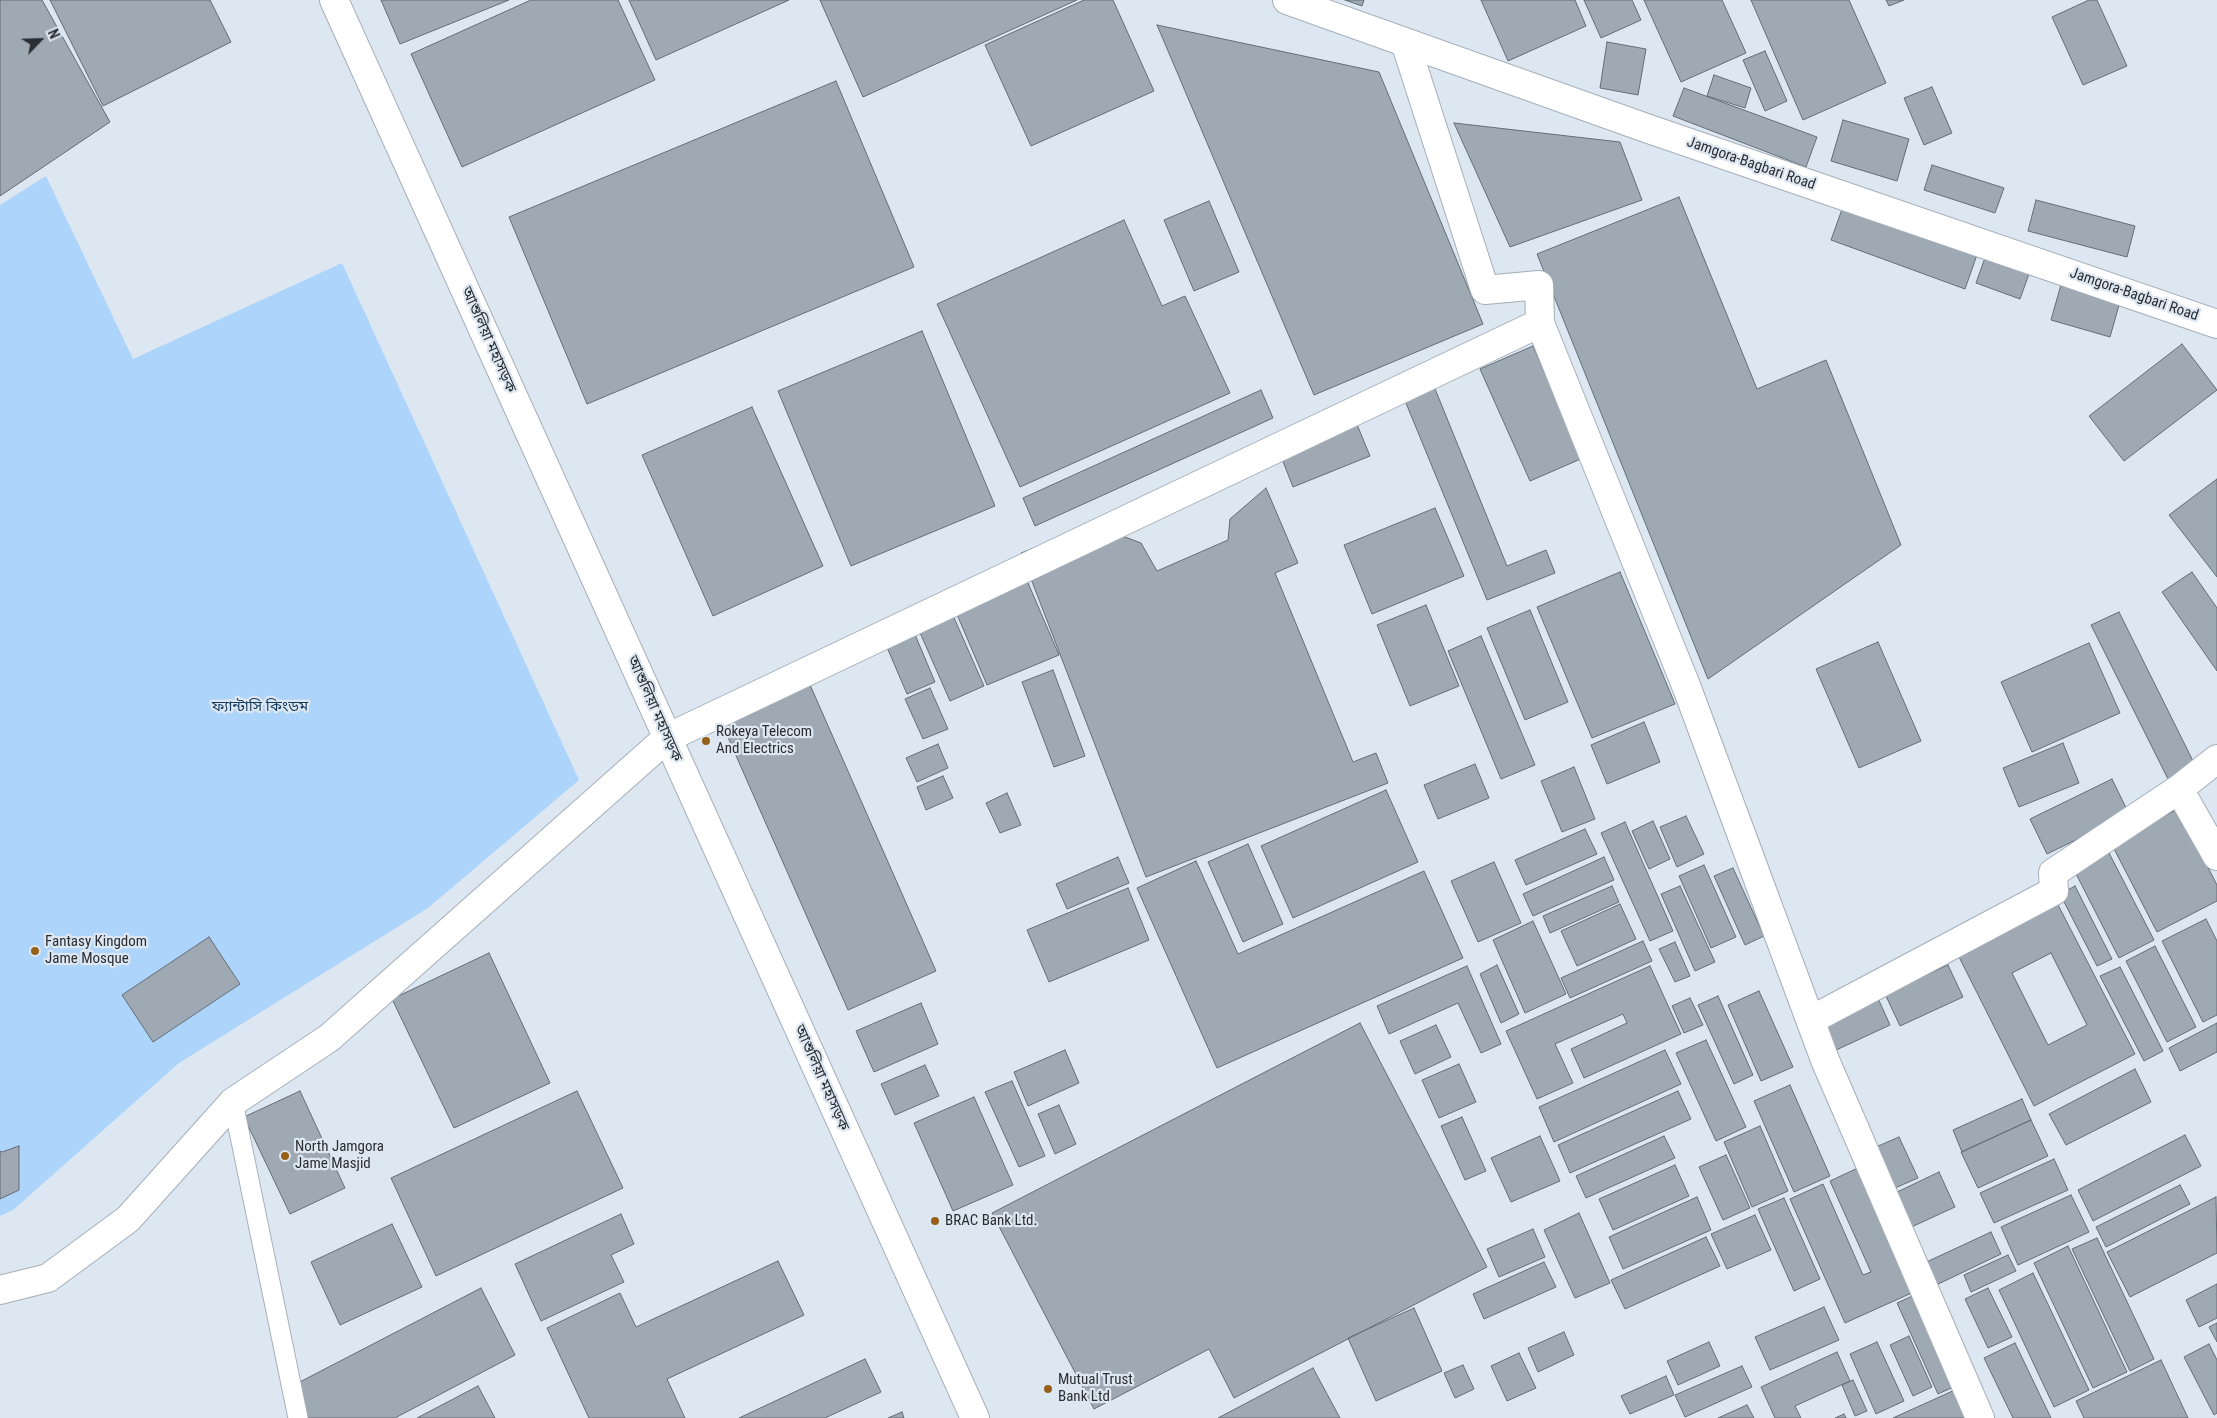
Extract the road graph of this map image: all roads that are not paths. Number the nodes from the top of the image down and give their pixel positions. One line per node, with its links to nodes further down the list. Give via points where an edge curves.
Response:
1 (334, 0): 7 (main road, আশুলিয়া মহাসড়ক)
2 (1287, 0): 3 (main road, Jamgora-Bagbari Road)
3 (1405, 42): 4 (main road, Jamgora-Bagbari Road); 5 (main road, via 1486,290 1539,286)
4 (2209, 321): 6 (main road)
5 (1540, 323): 7 (main road); 11 (main road, via 1686,688)
6 (2217, 340)
7 (667, 738): 12 (main road, via 329,1038); 15 (main road, আশুলিয়া মহাসড়ক)
8 (2217, 758): 9 (main road)
9 (2179, 789): 10 (main road); 11 (main road, via 2053,873 2054,891)
10 (2217, 856)
11 (1811, 1020): 16 (main road, via 1825,1060)
12 (233, 1102): 13 (main road, via 128,1219 48,1278); 14 (lane)
13 (0, 1290)
14 (298, 1418)
15 (975, 1418)
16 (1980, 1418)

